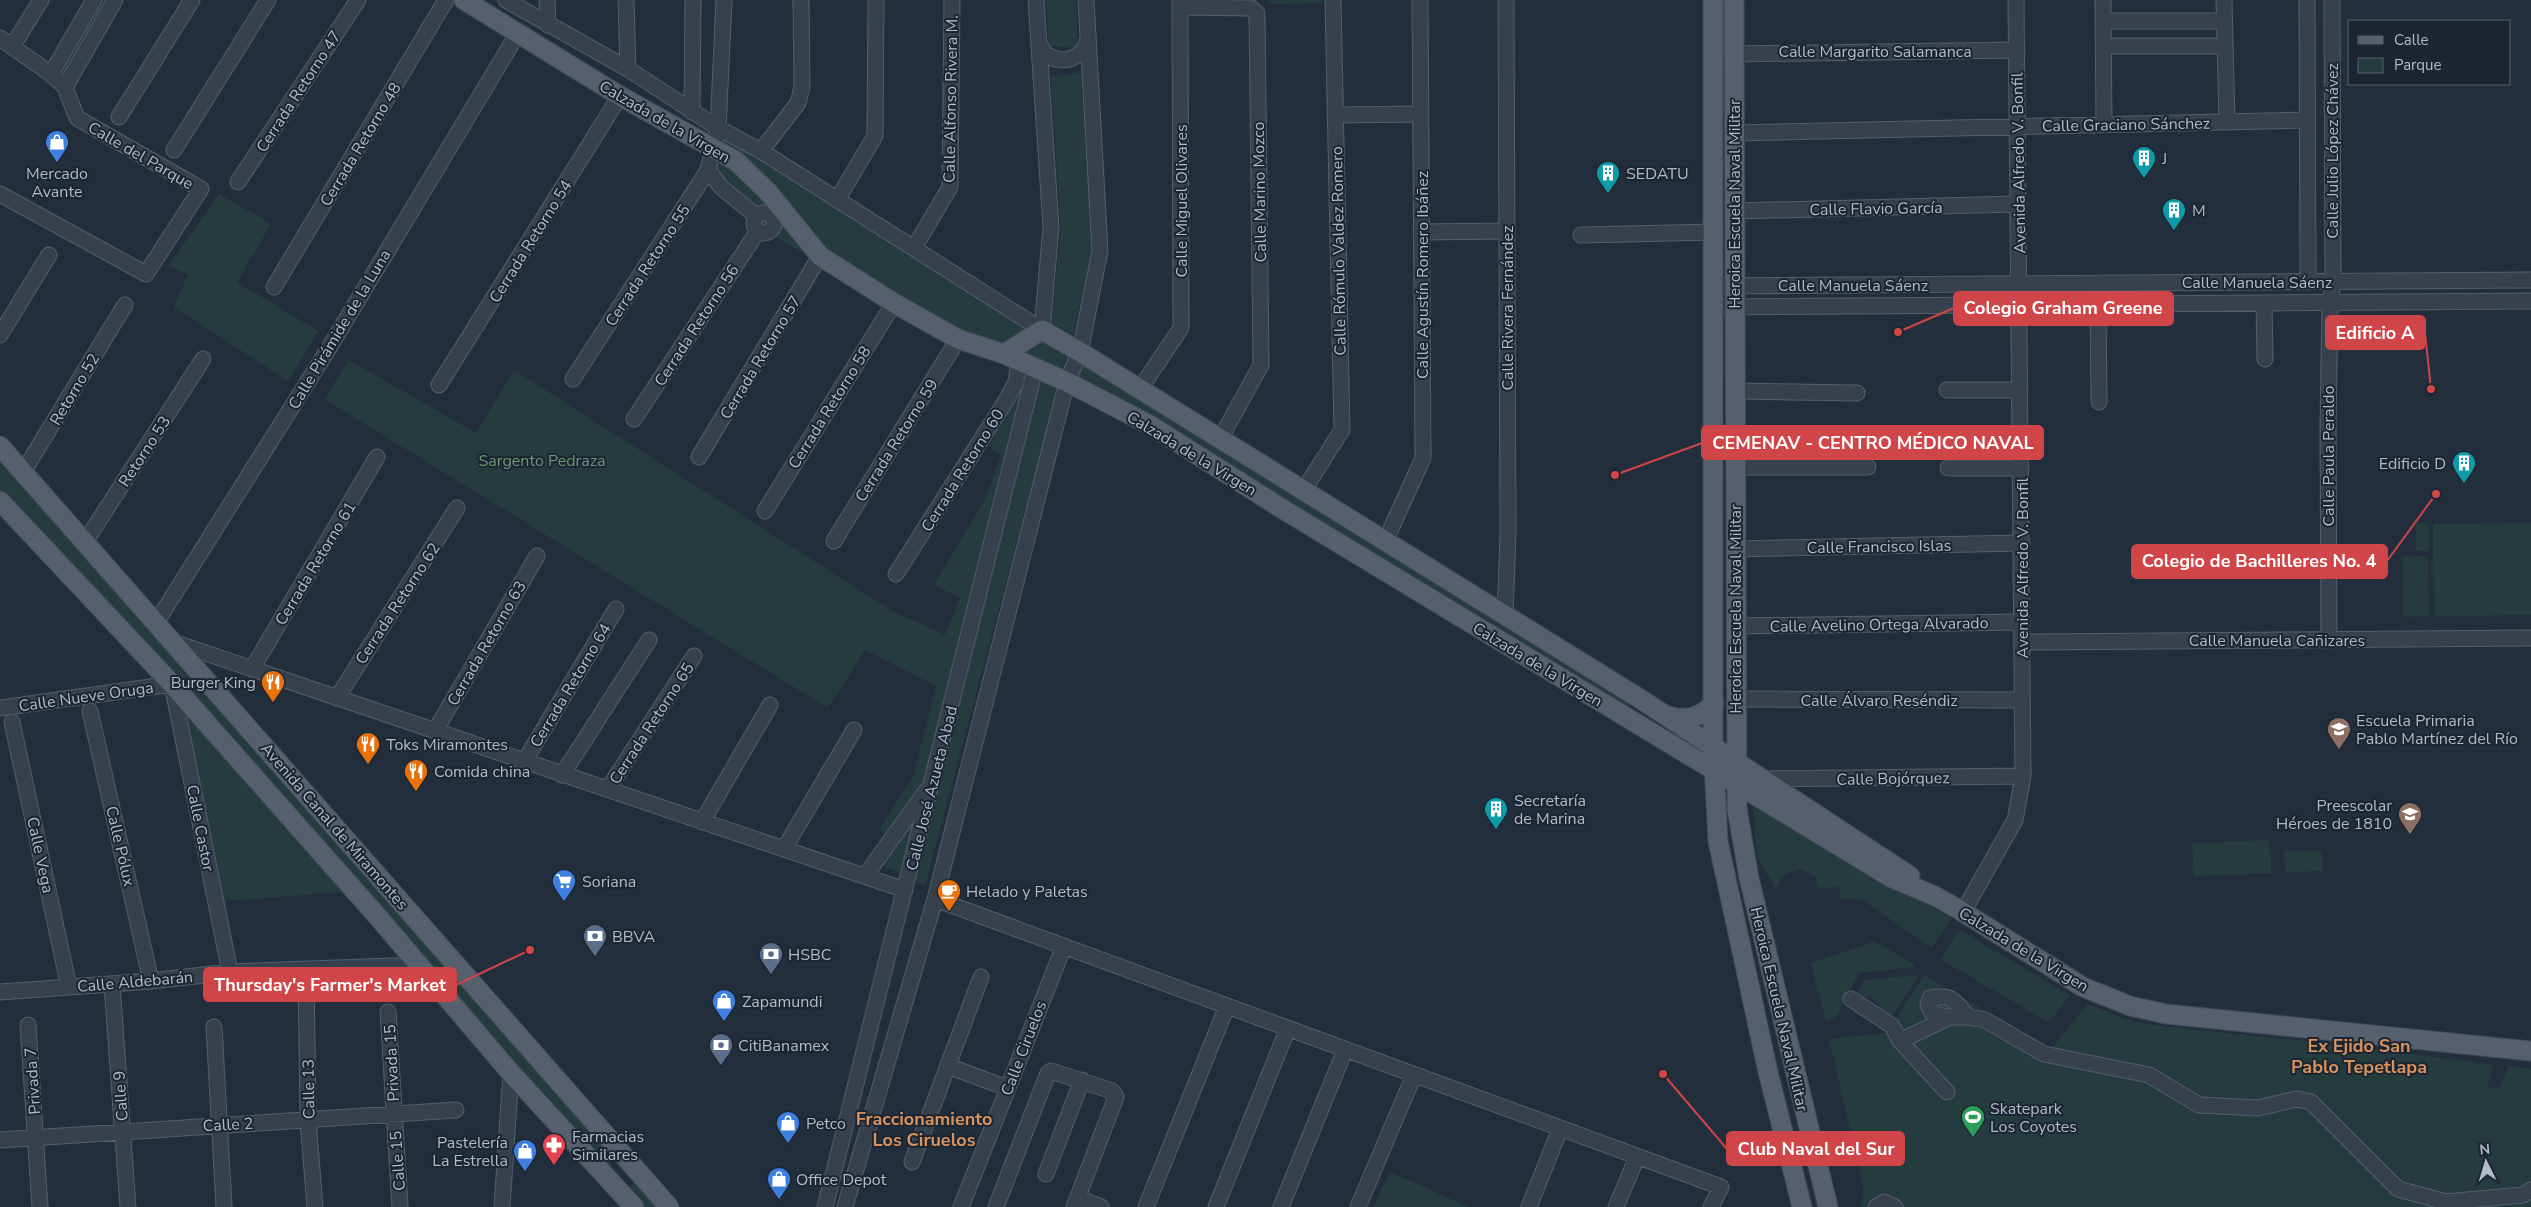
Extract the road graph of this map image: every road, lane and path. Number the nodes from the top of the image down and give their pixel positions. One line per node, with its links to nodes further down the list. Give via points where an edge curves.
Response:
1 (41, 0): 36 (street)
2 (94, 0): 42 (street)
3 (115, 0): 43 (street)
4 (192, 0): 48 (street)
5 (268, 0): 56 (street)
6 (358, 0): 59 (street, Cerrada Retorno 47)
7 (446, 0): 77 (street, Cerrada Retorno 48)
8 (464, 0): 34 (main road, Calzada de la Virgen)
9 (506, 0): 32 (street, Calzada de la Virgen)
10 (548, 0): 32 (street)
11 (626, 0): 41 (street)
12 (693, 0): 45 (street)
13 (724, 0): 53 (street, Cerrada Retorno 55)
14 (802, 0): 57 (street, via 802,87 798,103)
15 (876, 0): 61 (street, via 875,136)
16 (952, 0): 68 (street, Calle Alfonso Rivera M., via 950,187)
17 (1036, 0): 35 (street)
18 (1086, 0): 33 (street, Calle José Azueta Abad)
19 (1333, 0): 47 (street, Calle Rómulo Valdez Romero)
20 (1420, 0): 46 (street, Calle Agustín Romero Ibáñez)
21 (1506, 0): 64 (street, Calle Rivera Fernández)
22 (1713, 0): 66 (main road, Heroica Escuela Naval Militar)
23 (1734, 0): 40 (main road, Heroica Escuela Naval Militar)
24 (2016, 0): 39 (street, Avenida Alfredo V. Bonfil)
25 (2103, 0): 30 (street)
26 (2224, 0): 31 (street)
27 (2307, 0): 49 (street, Calle Julio López Chávez)
28 (2332, 0): 72 (street, Calle Julio López Chávez)
29 (1180, 3): 97 (street, Calle Miguel Olivares, via 1181,328); 104 (street, Calle Marino Mozco, via 1251,8 1257,13 1261,365)
30 (2103, 21): 31 (street); 37 (street)
31 (2224, 21): 38 (street)
32 (548, 25): 41 (street, Calzada de la Virgen)
33 (1087, 32): 35 (street, via 1082,52 1063,60 1048,55 1040,46); 90 (street, Calle José Azueta Abad, via 1100,252)
34 (518, 33): 44 (main road, Calzada de la Virgen); 126 (street, Calle Pirámide de la Luna, via 329,348)
35 (1038, 35): 87 (street, via 1051,227)
36 (6, 42): 42 (street, Calle del Parque)
37 (2104, 46): 38 (street); 51 (street)
38 (2225, 46): 50 (street)
39 (2016, 50): 40 (street, Calle Margarito Salamanca); 52 (street, Avenida Alfredo V. Bonfil)
40 (1734, 54): 54 (main road, Heroica Escuela Naval Militar)
41 (628, 70): 45 (street, Calzada de la Virgen)
42 (51, 74): 43 (street, Calle del Parque)
43 (64, 87): 60 (street, Calle del Parque, via 77,118 201,189 146,274)
44 (620, 96): 55 (main road, Calzada de la Virgen); 96 (street, Cerrada Retorno 54)
45 (692, 112): 53 (street, Calzada de la Virgen)
46 (1421, 114): 47 (street); 65 (street, Calle Agustín Romero Ibáñez)
47 (1335, 115): 113 (street, Calle Rómulo Valdez Romero, via 1342,430)
48 (119, 117)
49 (2308, 120): 50 (street, Calle Graciano Sánchez); 73 (street, Calle Julio López Chávez)
50 (2227, 122): 51 (street, Calle Graciano Sánchez)
51 (2104, 124): 52 (street, Calle Graciano Sánchez)
52 (2017, 126): 54 (street, Calle Graciano Sánchez); 62 (street, Avenida Alfredo V. Bonfil)
53 (718, 128): 55 (street, Cerrada Retorno 55); 57 (street, Calzada de la Virgen)
54 (1734, 133): 63 (main road, Heroica Escuela Naval Militar)
55 (712, 147): 58 (street, Cerrada Retorno 55); 70 (main road, Calzada de la Virgen, via 736,161 769,193)
56 (174, 150)
57 (761, 151): 61 (street, Calzada de la Virgen)
58 (708, 170): 94 (street, Cerrada Retorno 55); 103 (street, Cerrada Retorno 56, via 721,187 756,216 754,224 758,231)
59 (238, 182)
60 (0, 194)
61 (837, 200): 68 (street, Calzada de la Virgen)
62 (2018, 204): 63 (street, Calle Flavio García); 74 (street, Avenida Alfredo V. Bonfil)
63 (1734, 211): 76 (main road, Heroica Escuela Naval Militar)
64 (1507, 231): 65 (street); 125 (street, Calle Rivera Fernández, via 1508,534)
65 (1422, 232): 119 (street, Calle Agustín Romero Ibáñez, via 1423,458)
66 (1714, 232): 67 (street); 75 (main road, Heroica Escuela Naval Militar)
67 (1581, 235)
68 (914, 248): 87 (street, Calzada de la Virgen)
69 (50, 255): 88 (street)
70 (820, 256): 80 (main road, Calzada de la Virgen); 107 (street, Cerrada Retorno 57)
71 (2531, 280): 72 (street, Calle Manuela Sáenz)
72 (2332, 281): 73 (street, Calle Manuela Sáenz); 79 (street, Calle Julio López Chávez)
73 (2308, 282): 74 (street, Calle Manuela Sáenz)
74 (2019, 284): 76 (street, Calle Manuela Sáenz); 84 (street, Avenida Alfredo V. Bonfil)
75 (1714, 286): 76 (street, Calle Manuela Sáenz); 85 (main road, Heroica Escuela Naval Militar)
76 (1735, 286): 86 (main road, Heroica Escuela Naval Militar)
77 (274, 287)
78 (2531, 301): 79 (street, Calle Manuela Sáenz)
79 (2330, 302): 81 (street, Calle Manuela Sáenz); 130 (street, Calle Paula Peraldo)
80 (894, 303): 89 (main road, Calzada de la Virgen); 116 (street, Cerrada Retorno 58)
81 (2264, 303): 82 (street, Calle Manuela Sáenz); 92 (street)
82 (2098, 304): 84 (street, Calle Manuela Sáenz); 102 (street)
83 (125, 305): 112 (street, Retorno 52)
84 (2020, 305): 86 (street, Calle Manuela Sáenz); 99 (street, Avenida Alfredo V. Bonfil)
85 (1714, 307): 86 (street, Calle Manuela Sáenz); 140 (main road, Heroica Escuela Naval Militar)
86 (1735, 307): 100 (main road, Heroica Escuela Naval Militar)
87 (1042, 330): 90 (main road, Calzada de la Virgen); 93 (main road)
88 (0, 335)
89 (958, 339): 93 (main road, Calzada de la Virgen); 117 (street, Cerrada Retorno 59)
90 (1080, 352): 95 (street, Calle José Azueta Abad); 97 (main road, Calzada de la Virgen)
91 (203, 359): 118 (street, Retorno 53)
92 (2265, 359)
93 (1019, 362): 95 (main road, Calzada de la Virgen); 123 (street, Cerrada Retorno 60, via 1016,382 1007,399); 155 (street, Calle José Azueta Abad)
94 (573, 379)
95 (1067, 382): 151 (main road, Calzada de la Virgen, via 1150,425); 163 (street, Calle José Azueta Abad)
96 (439, 384)
97 (1140, 389): 104 (main road, Calzada de la Virgen)
98 (1947, 390): 99 (street)
99 (2020, 390): 111 (street, Avenida Alfredo V. Bonfil)
100 (1735, 391): 101 (street); 108 (main road, Heroica Escuela Naval Militar)
101 (1857, 393)
102 (2098, 402)
103 (634, 420)
104 (1220, 440): 113 (main road, Calzada de la Virgen)
105 (0, 446): 112 (main road, Avenida Canal de Miramontes)
106 (377, 456): 135 (street, Cerrada Retorno 61)
107 (699, 457)
108 (1735, 467): 109 (street); 121 (main road, Heroica Escuela Naval Militar)
109 (1868, 467)
110 (1948, 468): 111 (street)
111 (2021, 468): 120 (street, Avenida Alfredo V. Bonfil)
112 (23, 472): 118 (main road, Avenida Canal de Miramontes)
113 (1302, 491): 119 (main road, Calzada de la Virgen)
114 (0, 501): 136 (main road, Avenida Canal de Miramontes)
115 (458, 508): 137 (street, Cerrada Retorno 62)
116 (765, 511)
117 (834, 540)
118 (85, 542): 126 (main road, Avenida Canal de Miramontes)
119 (1385, 542): 125 (main road, Calzada de la Virgen)
120 (2022, 544): 121 (street, Calle Francisco Islas); 127 (street, Avenida Alfredo V. Bonfil)
121 (1735, 549): 128 (main road, Heroica Escuela Naval Militar)
122 (537, 556): 147 (street, Cerrada Retorno 63)
123 (896, 574)
124 (616, 609): 150 (street, Cerrada Retorno 64)
125 (1505, 616): 144 (main road, Calzada de la Virgen)
126 (156, 622): 132 (main road, Avenida Canal de Miramontes)
127 (2022, 622): 128 (street, Calle Avelino Ortega Alvarado); 133 (street, Avenida Alfredo V. Bonfil)
128 (1736, 626): 138 (main road, Heroica Escuela Naval Militar)
129 (2531, 638): 130 (street, Calle Manuela Cañizares)
130 (2329, 639): 133 (street, Calle Manuela Cañizares)
131 (648, 640): 152 (street)
132 (173, 642): 135 (street); 205 (main road, Avenida Canal de Miramontes)
133 (2022, 642): 139 (street, Avenida Alfredo V. Bonfil)
134 (694, 656): 157 (street, Cerrada Retorno 65)
135 (252, 669): 137 (street)
136 (172, 684): 142 (street, Calle Nueve Oruga); 166 (main road, Avenida Canal de Miramontes); 168 (street, Calle Castor)
137 (337, 698): 147 (street)
138 (1736, 699): 139 (street, Calle Álvaro Reséndiz); 149 (main road, Heroica Escuela Naval Militar)
139 (2022, 700): 153 (street, Avenida Alfredo V. Bonfil)
140 (1714, 703): 144 (main road, via 1694,717); 148 (main road, Heroica Escuela Naval Militar)
141 (770, 705): 158 (street)
142 (0, 708)
143 (90, 711): 171 (street, Calle Pólux)
144 (1666, 716): 148 (main road, Calzada de la Virgen)
145 (12, 722): 174 (street, Calle Vega)
146 (854, 730): 159 (street)
147 (435, 731): 150 (street)
148 (1714, 747): 149 (main road, Calzada de la Virgen); 151 (main road, Heroica Escuela Naval Militar)
149 (1736, 761): 154 (main road, Calzada de la Virgen); 156 (main road, Heroica Escuela Naval Militar)
150 (524, 762): 152 (street)
151 (1715, 771): 156 (main road, Calzada de la Virgen); 192 (main road, Heroica Escuela Naval Militar, via 1718,841)
152 (562, 774): 157 (street)
153 (2022, 776): 154 (street, Calle Bojórquez); 164 (street, Avenida Alfredo V. Bonfil, via 2015,820)
154 (1764, 780): 162 (main road, Calzada de la Virgen, via 1897,866)
155 (932, 783): 160 (street); 161 (street, Calle José Azueta Abad)
156 (1737, 784): 162 (main road, Calzada de la Virgen, via 1892,878); 189 (main road, Heroica Escuela Naval Militar, via 1740,833 1748,878)
157 (608, 790): 158 (street)
158 (702, 822): 159 (street)
159 (784, 849): 160 (street)
160 (865, 876): 161 (street)
161 (905, 890): 170 (street, Calle José Azueta Abad)
162 (1935, 896): 164 (main road, Calzada de la Virgen)
163 (935, 899): 165 (street); 173 (street, Calle José Azueta Abad)
164 (1963, 912): 187 (main road, Calzada de la Virgen, via 2083,987 2146,1010 2235,1022)
165 (1064, 946): 177 (street); 195 (street, Calle Ciruelos)
166 (419, 965): 167 (street, Calle Aldebarán); 191 (main road, Avenida Canal de Miramontes)
167 (306, 970): 168 (street, Calle Aldebarán); 199 (street, Calle 13)
168 (230, 972): 171 (street, Calle Aldebarán)
169 (982, 976): 190 (street)
170 (883, 978): 173 (street, via 888,990 894,992 905,990); 185 (street, Calle José Azueta Abad)
171 (151, 981): 172 (street, Calle Aldebarán)
172 (112, 984): 174 (street, Calle Aldebarán); 202 (street, Calle 9)
173 (909, 985): 188 (street, Calle José Azueta Abad)
174 (69, 987): 175 (street, Calle Aldebarán)
175 (0, 992)
176 (1851, 999): 184 (street, via 1892,1026)
177 (1228, 1006): 183 (street); 227 (street)
178 (388, 1012): 198 (street, Privada 15)
179 (1950, 1017): 180 (street); 180 (street, via 1933,1014 1928,1005 1930,998 1944,996 1953,1000); 184 (street)
180 (1968, 1017): 212 (street, via 1986,1020 2044,1054 2149,1075 2199,1105 2258,1108 2297,1099 2311,1102 2398,1189 2446,1202 2523,1195)
181 (28, 1025): 203 (street, Privada 7)
182 (214, 1026): 200 (street)
183 (1288, 1028): 186 (street); 228 (street)
184 (1900, 1041): 196 (street)
185 (865, 1049): 188 (street, via 872,1042 881,1043); 222 (street, Calle José Azueta Abad)
186 (1345, 1050): 193 (street); 229 (street)
187 (2531, 1051)
188 (888, 1055): 223 (street, Calle José Azueta Abad)
189 (1794, 1065): 192 (main road); 235 (main road, Heroica Escuela Naval Militar)
190 (948, 1066): 195 (street); 207 (street)
191 (511, 1072): 208 (main road, Avenida Canal de Miramontes); 219 (street)
192 (1768, 1072): 234 (main road, Heroica Escuela Naval Militar)
193 (1414, 1075): 201 (street); 230 (street)
194 (1082, 1080): 210 (street); 213 (street, via 1112,1091 1116,1097); 225 (street, via 1057,1071 1048,1074)
195 (1007, 1088): 224 (street, Calle Ciruelos)
196 (1947, 1092)
197 (456, 1110): 198 (street, Calle 2)
198 (394, 1114): 199 (street, Calle 2); 218 (street, Calle 15)
199 (308, 1120): 200 (street, Calle 2); 217 (street, Calle 13)
200 (218, 1124): 202 (street, Calle 2); 216 (street)
201 (1560, 1128): 206 (street); 231 (street)
202 (123, 1130): 203 (street, Calle 2); 215 (street, Calle 9)
203 (36, 1137): 204 (street, Calle 2); 214 (street, Privada 7)
204 (0, 1140)
205 (622, 1154): 208 (main road, via 623,1162 619,1169 609,1174); 209 (main road, Avenida Canal de Miramontes)
206 (1637, 1157): 232 (street); 233 (street, via 1721,1187)
207 (912, 1162)
208 (602, 1171): 211 (main road, Avenida Canal de Miramontes)
209 (639, 1173): 211 (main road, via 621,1173 617,1179); 221 (main road, Avenida Canal de Miramontes)
210 (1046, 1174)
211 (619, 1190): 220 (main road, Avenida Canal de Miramontes)
212 (2531, 1190)
213 (1076, 1202): 226 (street)
214 (40, 1207)
215 (128, 1207)
216 (224, 1207)
217 (315, 1207)
218 (400, 1207)
219 (502, 1207)
220 (634, 1207)
221 (669, 1207)
222 (825, 1207)
223 (845, 1207)
224 (961, 1207)
225 (996, 1207)
226 (1101, 1207)
227 (1146, 1207)
228 (1216, 1207)
229 (1281, 1207)
230 (1358, 1207)
231 (1529, 1207)
232 (1616, 1207)
233 (1711, 1207)
234 (1802, 1207)
235 (1828, 1207)
236 (1876, 1207): 237 (street, via 1884,1202)
237 (1895, 1207)

